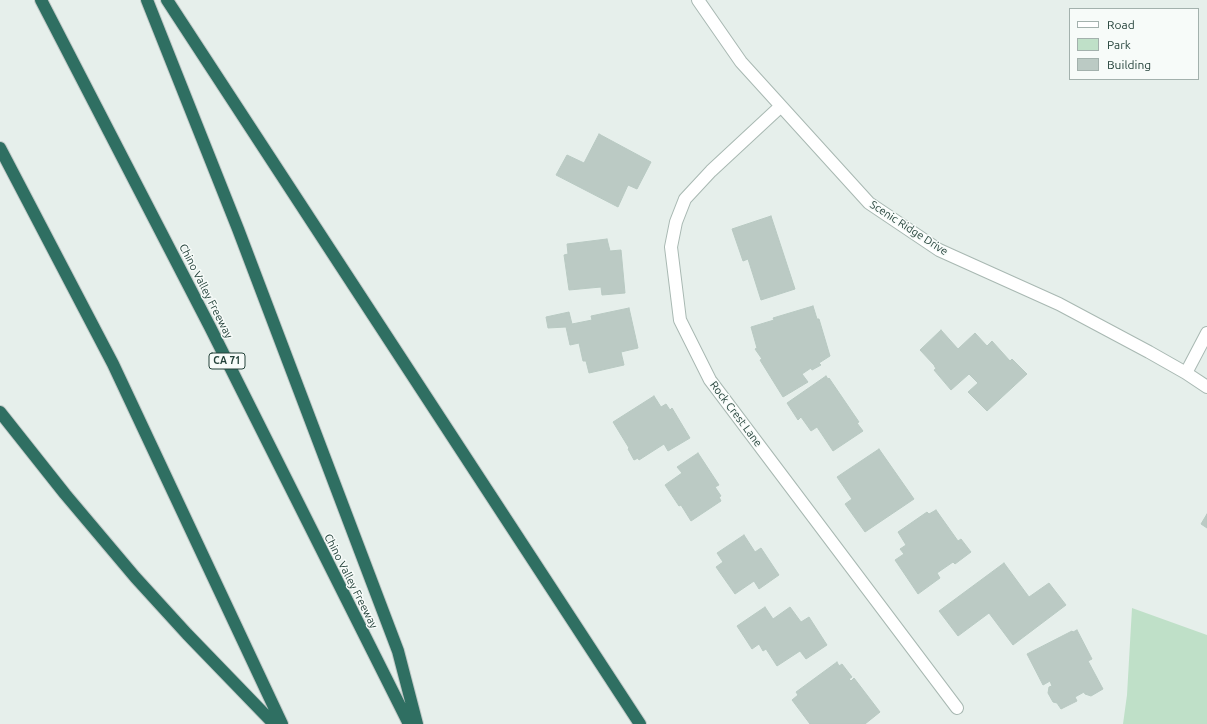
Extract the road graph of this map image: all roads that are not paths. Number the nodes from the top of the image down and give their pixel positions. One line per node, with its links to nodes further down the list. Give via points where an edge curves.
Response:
1 (41, 0): 14 (highway, Chino Valley Freeway / CA 71, via 210,327)
2 (146, 0): 15 (highway, via 238,230 398,650)
3 (167, 0): 16 (highway)
4 (698, 0): 5 (street, Scenic Ridge Drive, via 741,62)
5 (781, 106): 8 (street, Scenic Ridge Drive, via 869,203 939,250 1059,304); 11 (street, Rock Crest Lane, via 711,170 685,199 676,222 671,247 680,320 710,380)
6 (0, 148): 13 (highway, via 113,364)
7 (1207, 333): 8 (street)
8 (1186, 373): 9 (street, Scenic Ridge Drive)
9 (1207, 387)
10 (0, 412): 12 (highway, via 135,577)
11 (957, 708)
12 (274, 724)
13 (282, 724)
14 (409, 724)
15 (417, 724)
16 (640, 724)

